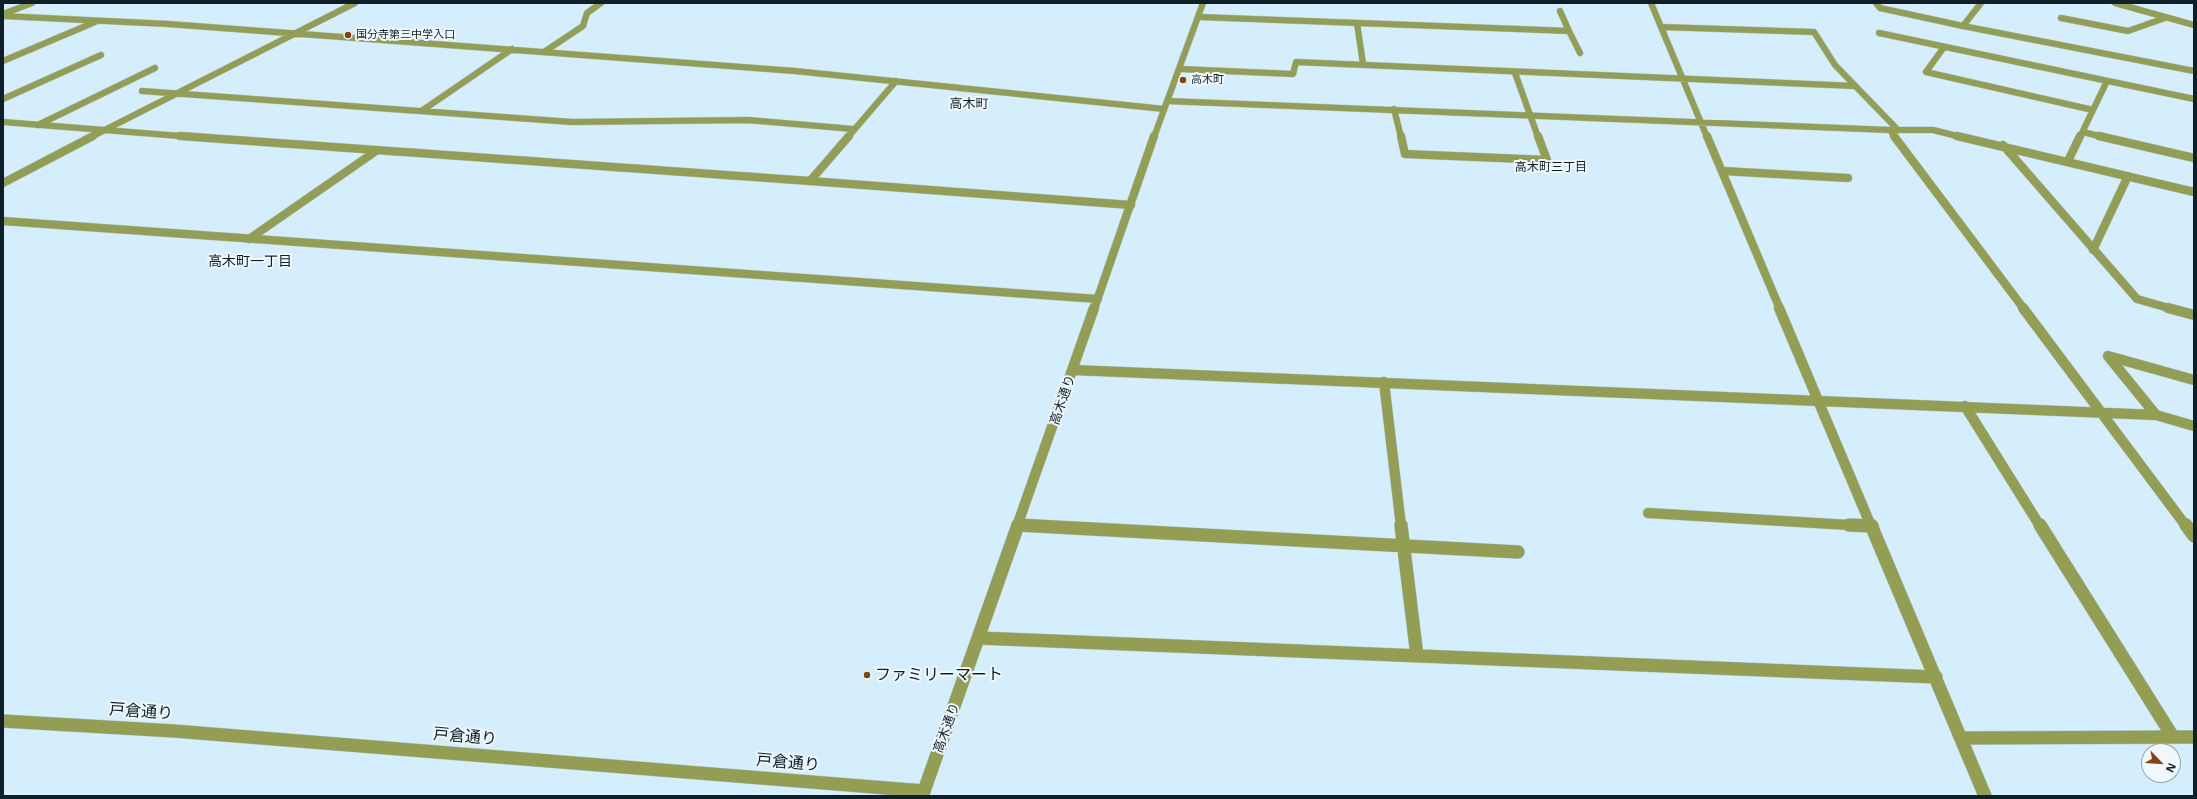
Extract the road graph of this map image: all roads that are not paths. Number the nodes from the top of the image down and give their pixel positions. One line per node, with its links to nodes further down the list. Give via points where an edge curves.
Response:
1 (32, 3): 10 (street)
2 (355, 3): 21 (street)
3 (601, 3): 24 (street, via 587,13 583,26)
4 (1203, 3): 11 (street, 高木通り)
5 (1651, 3): 18 (street)
6 (1876, 3): 17 (street, via 1880,8)
7 (1981, 3): 17 (street)
8 (2115, 3): 13 (street)
9 (1560, 11): 19 (street)
10 (3, 15): 14 (street)
11 (1199, 17): 15 (street); 32 (street, 高木通り)
12 (2061, 18): 13 (street, via 2128,31)
13 (2165, 18): 16 (street)
14 (98, 20): 21 (street); 27 (street)
15 (1357, 23): 19 (street); 30 (street)
16 (2194, 25)
17 (1962, 26): 33 (street)
18 (1661, 27): 35 (street); 38 (street, via 1814,32 1835,65)
19 (1569, 31): 25 (street)
20 (1879, 33): 22 (street)
21 (293, 34): 23 (street); 40 (street)
22 (1944, 47): 37 (street); 46 (street, via 1926,72)
23 (512, 50): 24 (street); 45 (street)
24 (544, 52): 36 (street)
25 (1580, 53)
26 (101, 54): 41 (street)
27 (14, 56): 28 (street); 29 (street)
28 (26, 57)
29 (3, 61)
30 (1363, 64): 32 (street, via 1296,62 1293,74); 34 (street)
31 (156, 68): 50 (street)
32 (1180, 69): 43 (street, 高木通り)
33 (2194, 71)
34 (1515, 72): 35 (street); 47 (street)
35 (1683, 79): 38 (street); 49 (street)
36 (896, 81): 43 (street); 51 (street)
37 (2107, 81): 42 (street); 46 (street)
38 (1855, 86): 53 (street)
39 (142, 91): 40 (street)
40 (175, 93): 45 (street); 52 (street)
41 (3, 99)
42 (2194, 99)
43 (1165, 105): 44 (street); 65 (street, 高木通り)
44 (1394, 109): 47 (street); 47 (street, via 1405,154 1547,160)
45 (423, 110): 51 (street, via 572,122 748,120)
46 (2093, 110): 54 (street)
47 (1529, 115): 49 (street)
48 (3, 122): 50 (street)
49 (1702, 123): 53 (street); 59 (street)
50 (38, 125): 52 (street)
51 (854, 129): 62 (street)
52 (104, 130): 56 (street); 63 (street)
53 (1894, 130): 55 (street, via 1933,130); 76 (street)
54 (2083, 132): 57 (street); 58 (street)
55 (2003, 146): 58 (street); 68 (street)
56 (376, 151): 62 (street); 67 (street)
57 (2194, 158)
58 (2068, 161): 60 (street)
59 (1723, 171): 61 (street); 74 (street)
60 (2128, 176): 64 (street); 68 (street)
61 (1848, 178)
62 (810, 181): 65 (street)
63 (3, 183)
64 (2194, 192)
65 (1131, 205): 69 (street, 高木通り)
66 (3, 221): 67 (street)
67 (249, 239): 69 (street)
68 (2093, 250): 70 (street, via 2137,299)
69 (1098, 299): 71 (street, 高木通り)
70 (2194, 315)
71 (1073, 370): 73 (street); 80 (street, 高木通り)
72 (2194, 380): 77 (street, via 2108,356)
73 (1384, 382): 74 (street); 83 (street)
74 (1820, 401): 75 (street); 81 (street)
75 (1965, 406): 76 (street); 89 (street)
76 (2101, 412): 77 (street); 82 (street)
77 (2156, 415): 78 (street)
78 (2194, 426)
79 (1648, 513): 81 (street)
80 (1018, 525): 83 (street); 85 (street, 高木通り)
81 (1872, 526): 87 (street)
82 (2194, 536)
83 (1404, 546): 84 (street); 86 (street)
84 (1518, 552)
85 (979, 638): 86 (street); 92 (street, 高木通り)
86 (1417, 656): 87 (street)
87 (1936, 677): 91 (street)
88 (3, 721): 92 (street, 戸倉通り, via 182,732)
89 (2173, 737): 90 (street); 91 (street)
90 (2194, 737)
91 (1961, 738): 93 (street)
92 (922, 794)
93 (1986, 796)

